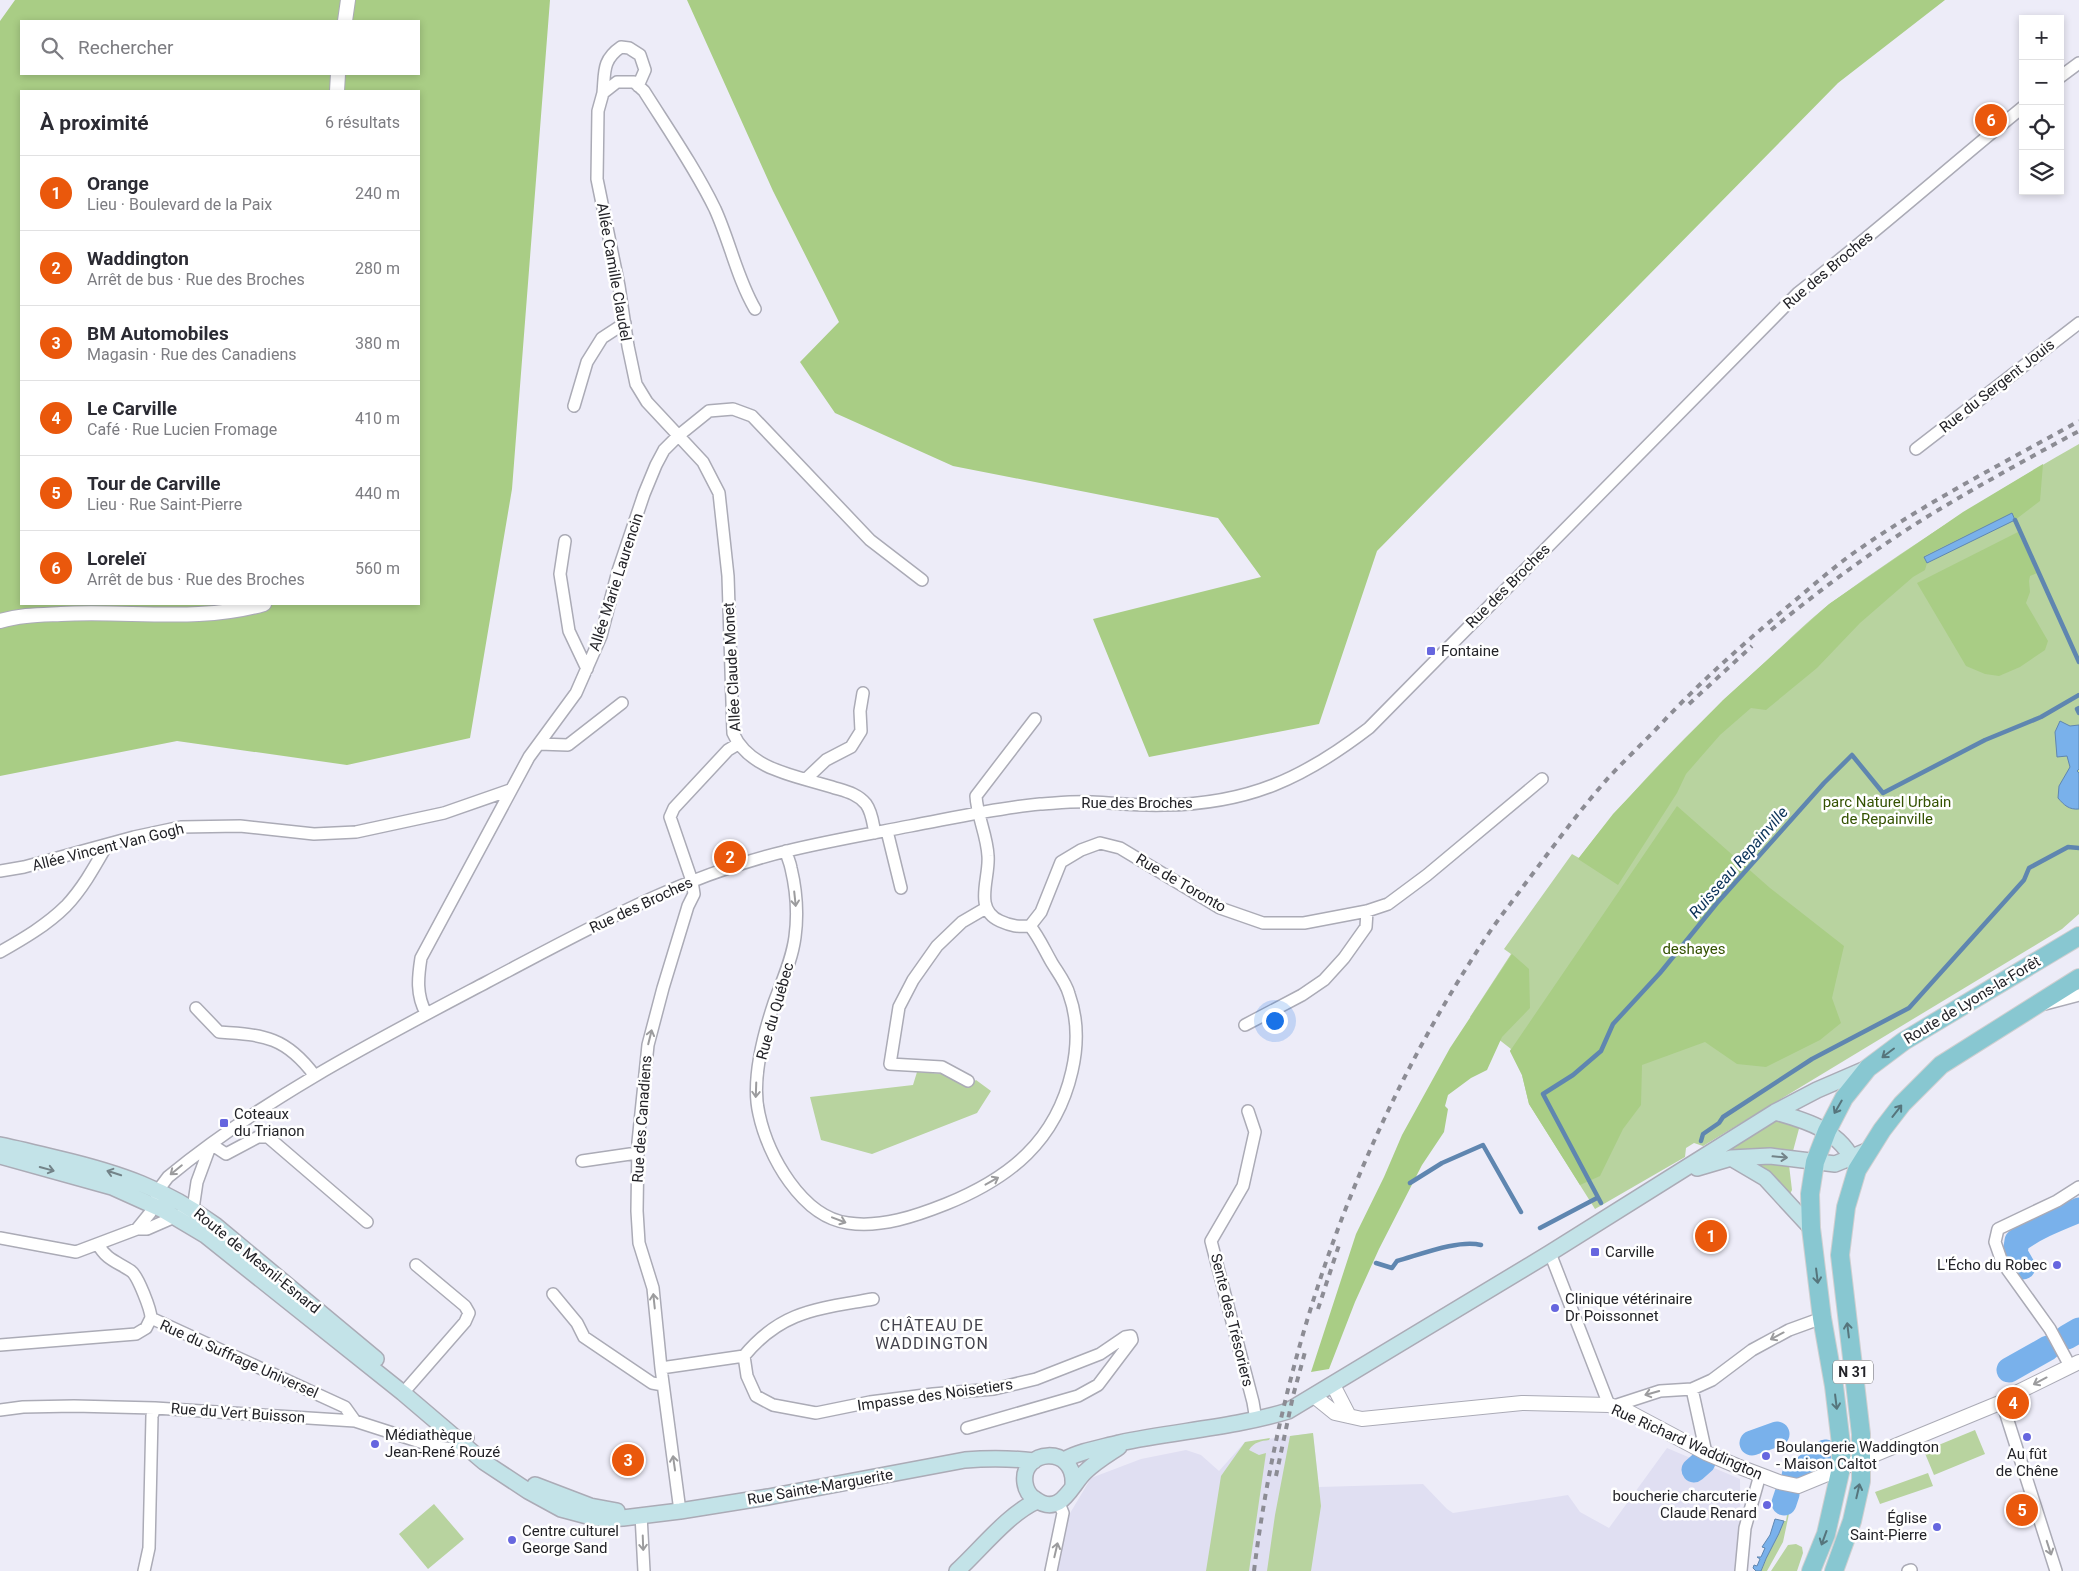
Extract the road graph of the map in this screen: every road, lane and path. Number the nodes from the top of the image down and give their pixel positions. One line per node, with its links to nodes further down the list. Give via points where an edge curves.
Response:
1 (348, 0): 2 (street)
2 (345, 20)
3 (2079, 63): 4 (street)
4 (2064, 74)
5 (338, 75): 7 (street)
6 (638, 86): 8 (street, via 634,82 617,82); 8 (street, Allée Camille Claudel, via 644,70 640,55 621,47 606,62); 10 (street, via 715,210 745,292)
7 (337, 90)
8 (603, 93): 11 (street, Allée Camille Claudel, via 598,111 597,179)
9 (2019, 110): 29 (street, Rue des Broches, via 1798,292 1369,728 1339,751 1308,770 1239,797 1164,805 1038,804)
10 (755, 309)
11 (625, 323): 13 (street, via 602,338 587,362); 14 (street, Allée Camille Claudel, via 636,384 646,402)
12 (2079, 323): 15 (street, Rue du Sergent Jouis)
13 (574, 406)
14 (678, 436): 17 (street, Allée Marie Laurencin, via 709,412 733,408 752,416 870,540); 20 (street, Allée Marie Laurencin, via 664,450 644,494); 25 (street, Allée Claude Monet, via 703,462 719,493 728,576 733,733)
15 (1916, 449)
16 (565, 541): 20 (street, via 560,574 569,631)
17 (922, 580)
18 (260, 605): 19 (street, via 220,614 76,613 18,616)
19 (0, 621)
20 (587, 669): 24 (street, Allée Marie Laurencin, via 576,693)
21 (863, 693): 26 (street, via 861,731 851,746 826,760)
22 (622, 702): 24 (street, via 568,745)
23 (1035, 719): 29 (street, via 976,796)
24 (539, 744): 28 (street, Allée Marie Laurencin)
25 (738, 744): 26 (street, via 746,753 774,770); 35 (street, Allée Claude Monet, via 728,750 674,808 670,817)
26 (806, 779): 31 (street, via 854,794 866,804)
27 (1542, 779): 38 (street, Rue de Toronto, via 1428,875 1388,904)
28 (510, 790): 32 (street, Allée Vincent Van Gogh, via 444,813 356,832 314,834 240,826 181,827); 46 (street, Allée Marie Laurencin, via 421,958 418,987)
29 (979, 814): 30 (street, Rue des Broches); 37 (street, via 988,858)
30 (887, 831): 31 (street, Rue des Broches); 36 (street)
31 (875, 833): 33 (street, Rue des Broches)
32 (107, 845): 34 (street, Allée Vincent Van Gogh); 41 (street, via 66,906 39,929)
33 (786, 851): 35 (street, Rue des Broches); 39 (street, Rue du Québec, one-way to 39, via 796,902 795,938 764,1043 755,1095 769,1147 789,1184 812,1206 848,1223 891,1222 953,1201 997,1179 1017,1164 1052,1124 1072,1069 1076,1017 1069,991)
34 (0, 871)
35 (692, 881): 46 (street, Rue des Broches, via 590,928); 56 (street, Rue des Canadiens, one-way to 35, via 648,1045 694,894)
36 (901, 888)
37 (986, 908): 39 (street, via 994,918 1012,926); 50 (street, via 962,922 937,946 912,980 900,1007 890,1064 942,1067)
38 (1367, 911): 39 (street, Rue de Toronto, via 1304,923 1263,923 1220,908 1120,848 1100,843 1061,862 1041,912); 47 (street, via 1366,927 1324,980)
39 (1030, 926)
40 (2079, 936): 48 (main road, Route de Lyons-la-Forêt / N 31, one-way to 48, via 1904,1041)
41 (0, 952)
42 (2079, 978): 44 (main road, N 31)
43 (2079, 995): 44 (street)
44 (2032, 1007): 60 (main road, N 31, one-way to 44, via 1902,1104 1941,1065)
45 (196, 1008): 49 (street, via 219,1032 258,1035 280,1043)
46 (426, 1013): 49 (street, Rue des Broches)
47 (1245, 1026)
48 (1868, 1068): 52 (main road); 53 (main road, N 31, one-way to 53, via 1844,1098)
49 (315, 1076): 54 (street, Rue des Broches)
50 (968, 1081)
51 (1248, 1111): 92 (street, Sente des Trésoriers, via 1256,1132 1243,1186 1212,1241 1253,1402)
52 (1775, 1112): 53 (main road, via 1807,1121); 61 (main road)
53 (1826, 1131): 59 (main road, N 31); 60 (main road, via 1840,1141)
54 (211, 1144): 63 (street, Rue des Broches, one-way to 63, via 168,1177); 65 (street, via 197,1182); 67 (street, via 226,1154 258,1137 268,1137)
55 (2, 1147): 63 (main road, Route de Mesnil-Esnard, one-way to 55, via 104,1170); 64 (main road, Route de Mesnil-Esnard, one-way to 64, via 112,1187)
56 (637, 1154): 58 (street); 81 (street, Rue des Canadiens, one-way to 56, via 653,1288 640,1243)
57 (1731, 1158): 59 (main road, one-way to 59, via 1770,1156); 61 (main road); 68 (main road, via 1764,1178)
58 (582, 1161)
59 (1815, 1162): 60 (main road); 68 (main road, N 31, via 1810,1194)
60 (1855, 1164): 99 (main road, N 31, one-way to 60, via 1840,1255)
61 (1680, 1173): 72 (main road)
62 (2079, 1187): 80 (street, via 1998,1229 1995,1242 2002,1262)
63 (160, 1190): 64 (street, Rue des Broches); 65 (main road, Route de Mesnil-Esnard)
64 (154, 1206): 66 (main road, Route de Mesnil-Esnard); 69 (street, Rue des Broches)
65 (193, 1209): 66 (street); 85 (main road, Route de Mesnil-Esnard, via 293,1289)
66 (175, 1217): 69 (street, via 147,1229); 85 (main road, Route de Mesnil-Esnard, via 224,1249)
67 (367, 1222)
68 (1811, 1228): 77 (main road, N 31, one-way to 77)
69 (137, 1229): 71 (street)
70 (0, 1238): 71 (street, via 70,1251)
71 (98, 1244): 76 (street, Rue du Suffrage Universel, via 110,1259 134,1272)
72 (1550, 1254): 83 (main road); 88 (street)
73 (416, 1265): 85 (street, via 465,1306 469,1313)
74 (553, 1294): 82 (street, via 577,1323 584,1337 652,1382)
75 (873, 1299): 79 (street, via 812,1310 777,1324)
76 (151, 1318): 78 (street, via 146,1328 136,1334); 93 (street, Rue du Suffrage Universel, via 345,1407)
77 (1822, 1318): 84 (street, one-way to 84, via 1789,1330 1752,1350 1712,1380); 100 (main road, N 31, one-way to 100, via 1834,1386)
78 (0, 1345)
79 (744, 1356): 81 (street); 94 (street, Impasse des Noisetiers, via 756,1396 773,1405 816,1413 870,1402 994,1389 1036,1379 1100,1354 1130,1336 1130,1344 1098,1385 1078,1396)
80 (2074, 1364): 87 (street, Rue Richard Waddington, one-way to 87)
81 (661, 1368): 82 (street, Rue des Canadiens)
82 (663, 1385): 106 (street, Rue des Canadiens, one-way to 82)
83 (1333, 1385): 86 (main road); 91 (street)
84 (1692, 1389): 88 (street, one-way to 88, via 1660,1391); 97 (street)
85 (406, 1390): 95 (main road, Route de Mesnil-Esnard)
86 (1314, 1396): 91 (street, Rue Richard Waddington, via 1335,1412); 92 (main road, via 1288,1411)
87 (2002, 1402): 99 (street, Rue Richard Waddington); 116 (street, one-way to 116)
88 (1612, 1406): 91 (street, Rue Richard Waddington, via 1522,1403 1362,1419); 97 (street, Rue Richard Waddington)
89 (155, 1408): 90 (street, Rue du Vert Buisson, via 74,1406); 93 (street, Rue du Vert Buisson); 109 (street, via 152,1416 149,1548)
90 (0, 1410)
91 (1350, 1416)
92 (1254, 1420): 96 (main road)
93 (355, 1421): 95 (street, Rue du Vert Buisson, via 436,1447 460,1448)
94 (967, 1428)
95 (466, 1439): 107 (main road, Rue Sainte-Marguerite, via 534,1485 590,1506)
96 (1130, 1441): 98 (main road); 103 (main road, via 1097,1461)
97 (1706, 1453): 102 (street, Rue Richard Waddington)
98 (1064, 1460): 101 (main road, via 1052,1456 1039,1458); 103 (main road, via 1072,1471)
99 (1862, 1460): 100 (street, Rue Richard Waddington); 115 (main road, N 31, one-way to 99, via 1852,1521)
100 (1841, 1468): 102 (street, Rue Richard Waddington, via 1798,1486); 114 (main road, N 31, one-way to 114, via 1826,1534)
101 (1029, 1474): 104 (main road); 106 (main road, Rue Sainte-Marguerite, via 999,1458 965,1460); 108 (main road)
102 (1760, 1475): 113 (street, via 1744,1528)
103 (1073, 1485): 105 (main road)
104 (1037, 1501): 105 (main road); 108 (main road)
105 (1059, 1502): 112 (street, one-way to 105, via 1063,1513)
106 (680, 1511): 107 (main road, Rue Sainte-Marguerite)
107 (641, 1516): 110 (street, one-way to 110)
108 (1012, 1517): 111 (main road)
109 (144, 1571)
110 (644, 1571)
111 (957, 1571)
112 (1051, 1571)
113 (1741, 1571)
114 (1811, 1571)
115 (1834, 1571)
116 (2056, 1571)

